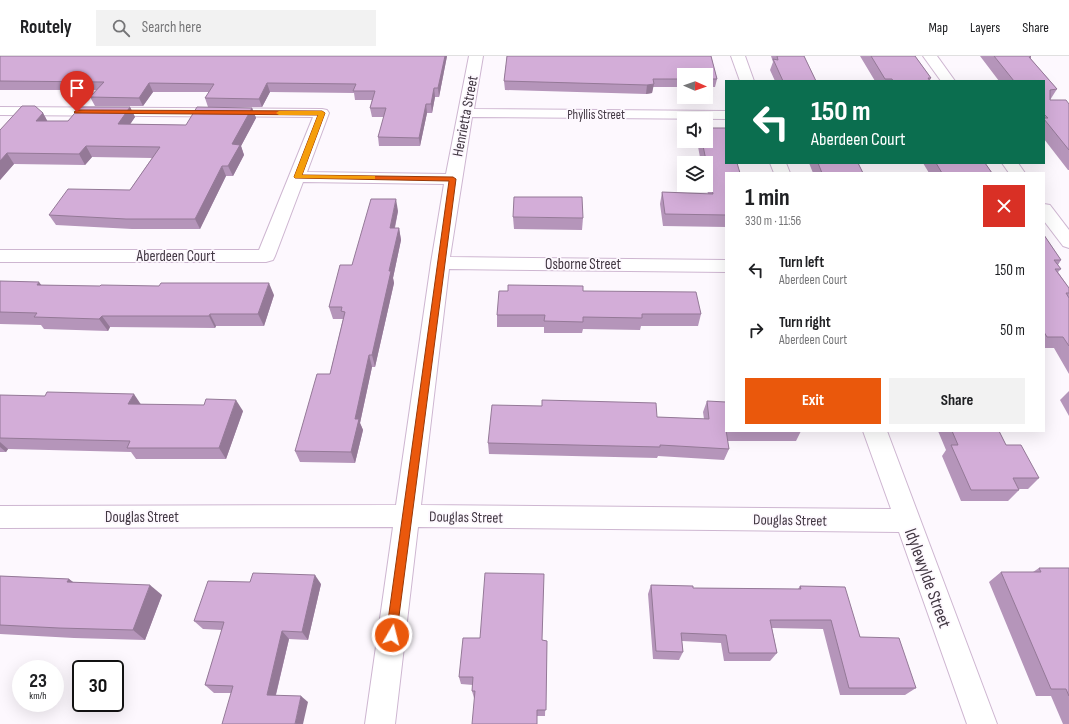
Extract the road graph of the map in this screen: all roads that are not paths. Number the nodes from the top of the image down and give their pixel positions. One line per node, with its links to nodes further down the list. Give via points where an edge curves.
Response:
1 (476, 56): 7 (street, Henrietta Street)
2 (738, 56): 4 (street)
3 (930, 56): 5 (street)
4 (747, 80)
5 (947, 80)
6 (0, 111): 9 (street, Aberdeen Court, via 322,113)
7 (466, 113): 8 (street, Phyllis Street); 10 (street, Henrietta Street)
8 (725, 115)
9 (298, 177): 10 (street); 13 (street, Aberdeen Court, via 266,256)
10 (453, 179): 14 (street, Henrietta Street)
11 (1045, 210): 12 (street)
12 (1069, 242)
13 (0, 256)
14 (440, 263): 15 (street, Osborne Street); 17 (street, Henrietta Street)
15 (725, 266)
16 (875, 432): 19 (street, Idylewylde Street)
17 (408, 516): 18 (street, Douglas Street); 19 (street, Douglas Street); 20 (street, Henrietta Street)
18 (0, 517)
19 (907, 522): 21 (street, Idylewylde Street)
20 (380, 724)
21 (982, 724)

